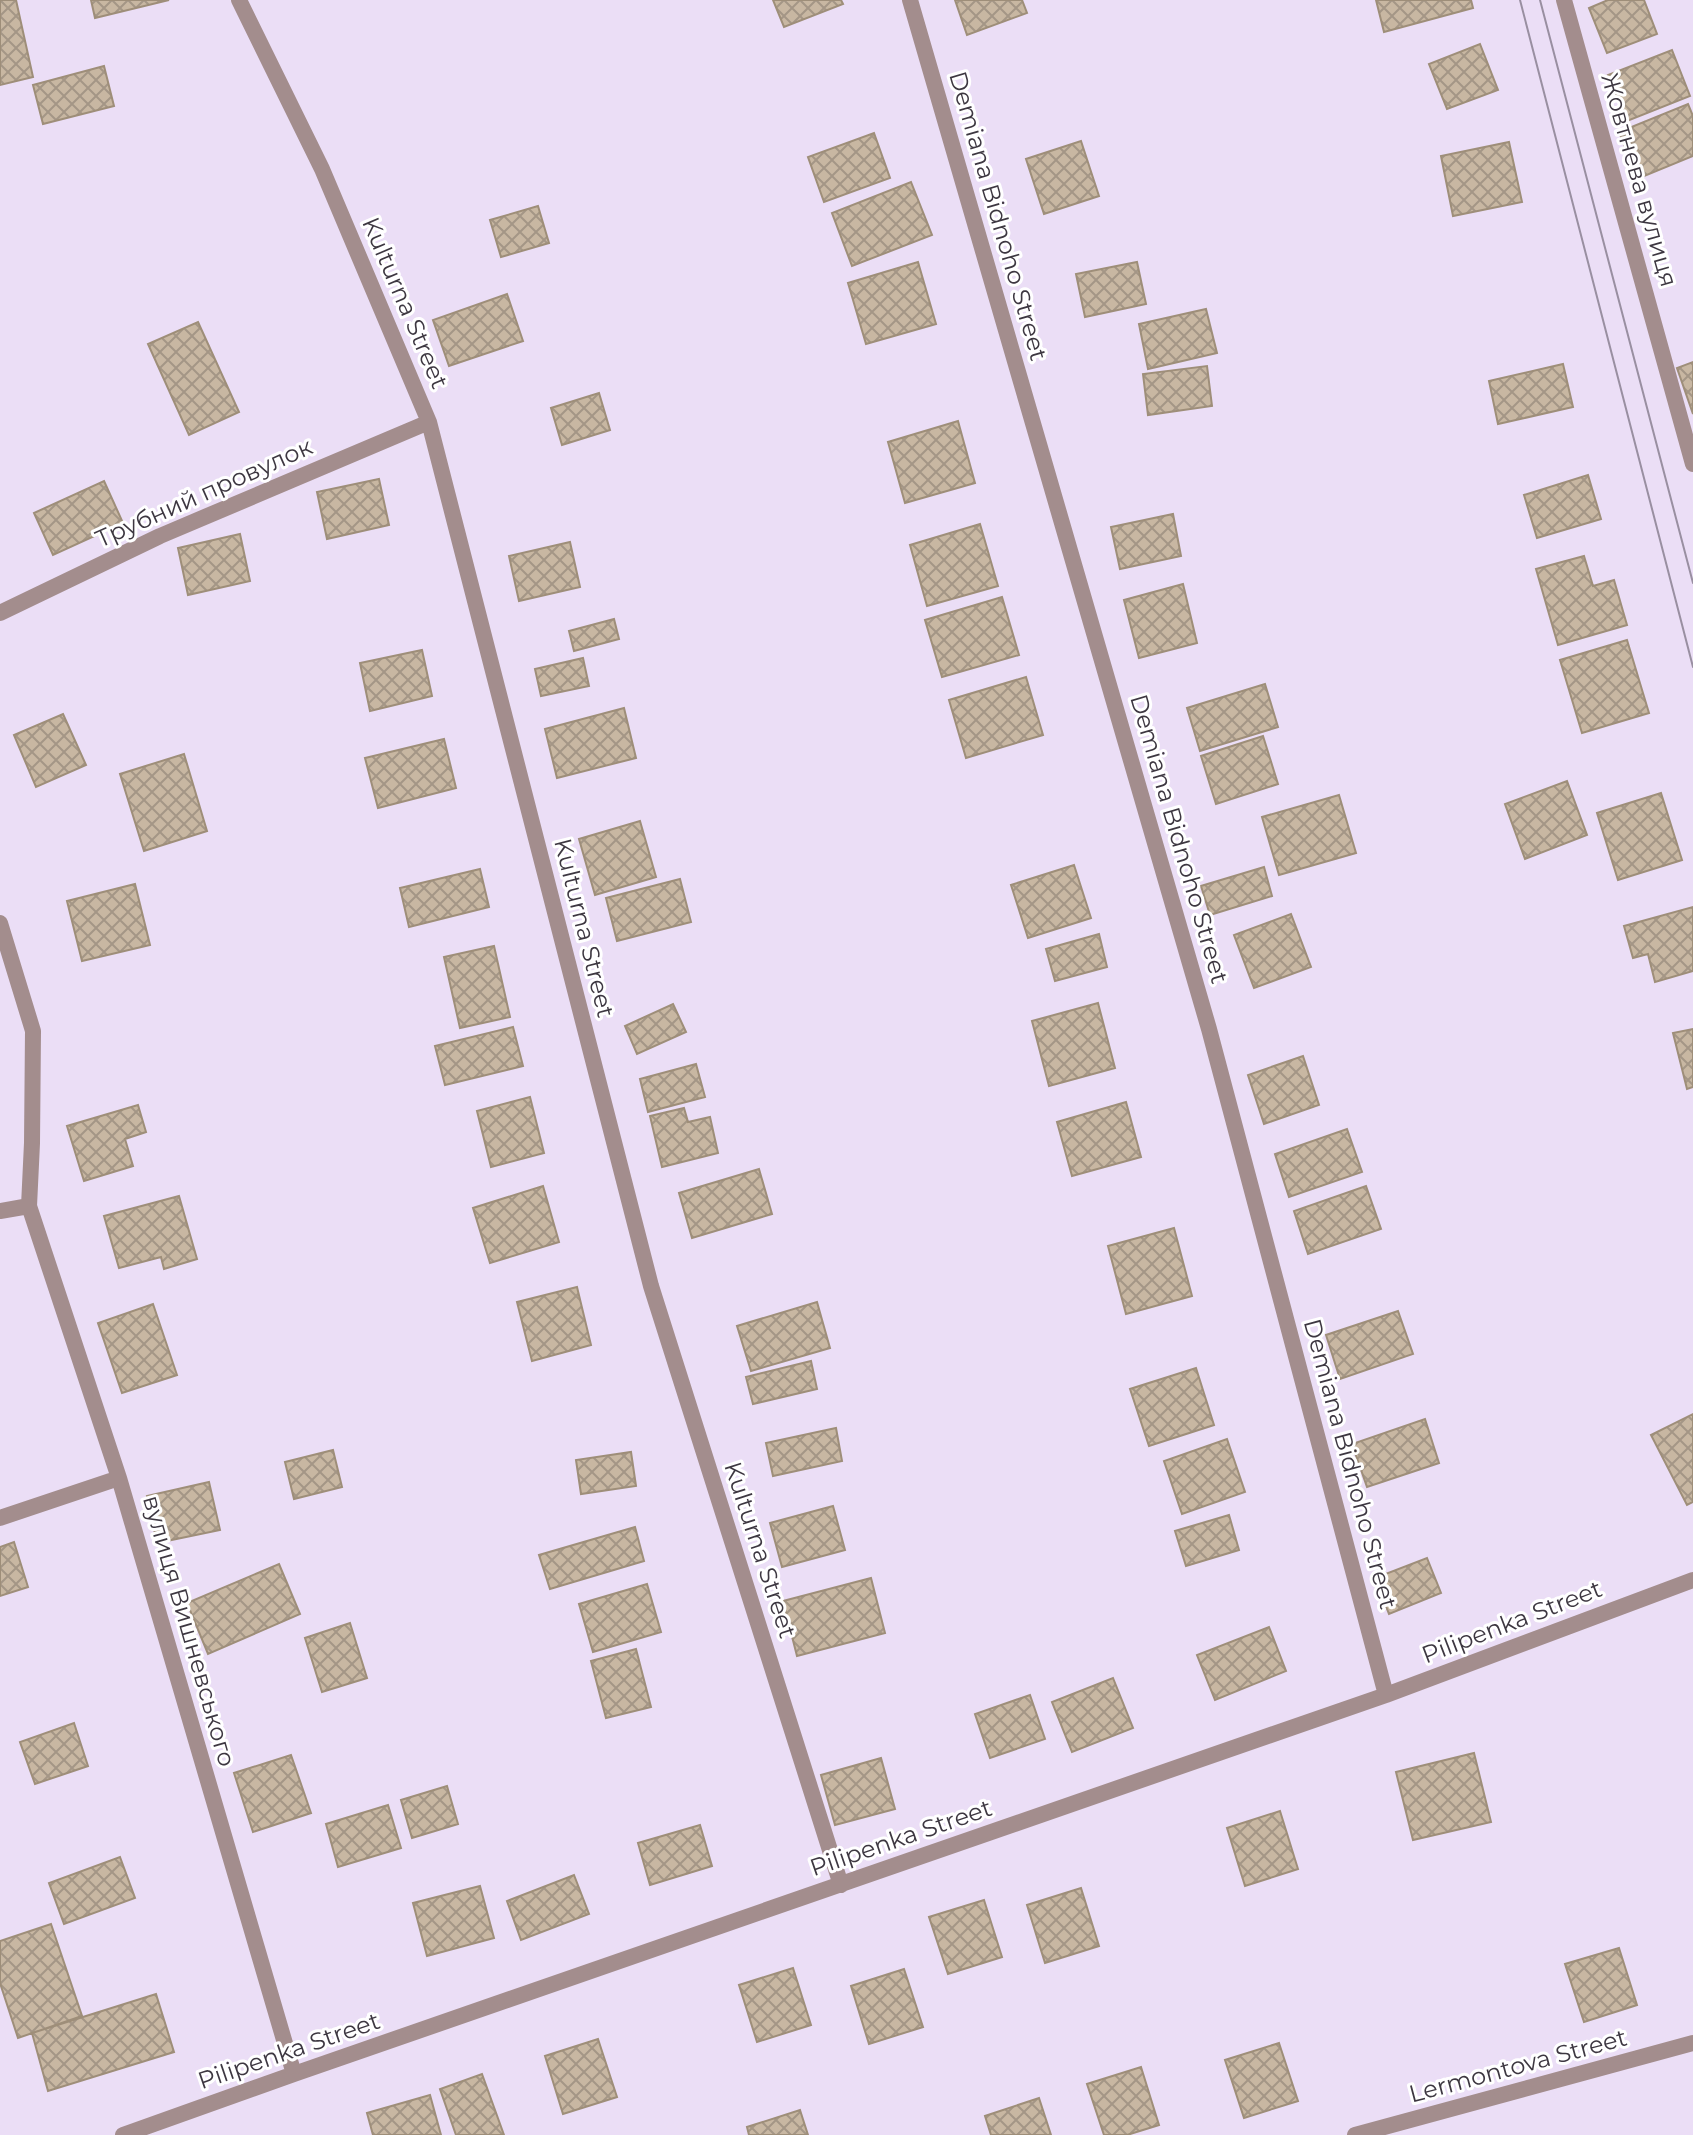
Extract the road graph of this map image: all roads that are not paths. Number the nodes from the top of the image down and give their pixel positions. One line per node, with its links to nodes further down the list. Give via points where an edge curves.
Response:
1 (239, 0): 4 (street, Kulturna Street, via 322,169)
2 (910, 0): 13 (street, Demiana Bidnoho Street, via 1209,1029)
3 (1564, 0): 5 (street, Жовтнева вулиця)
4 (429, 422): 6 (street, Трубний провулок, via 160,536); 14 (street, Kulturna Street, via 651,1286)
5 (1693, 464)
6 (0, 613)
7 (0, 923): 8 (street, via 33,1031)
8 (29, 1206): 9 (street); 10 (street, вулиця Вишневського)
9 (0, 1211)
10 (119, 1478): 11 (street); 16 (street, вулиця Вишневського)
11 (0, 1518)
12 (1693, 1580): 13 (street, Pilipenka Street)
13 (1386, 1695): 14 (street, Pilipenka Street)
14 (841, 1885): 16 (street, Pilipenka Street)
15 (1693, 2043): 18 (street, Lermontova Street)
16 (294, 2074): 17 (street, Pilipenka Street)
17 (123, 2135)
18 (1355, 2135)

